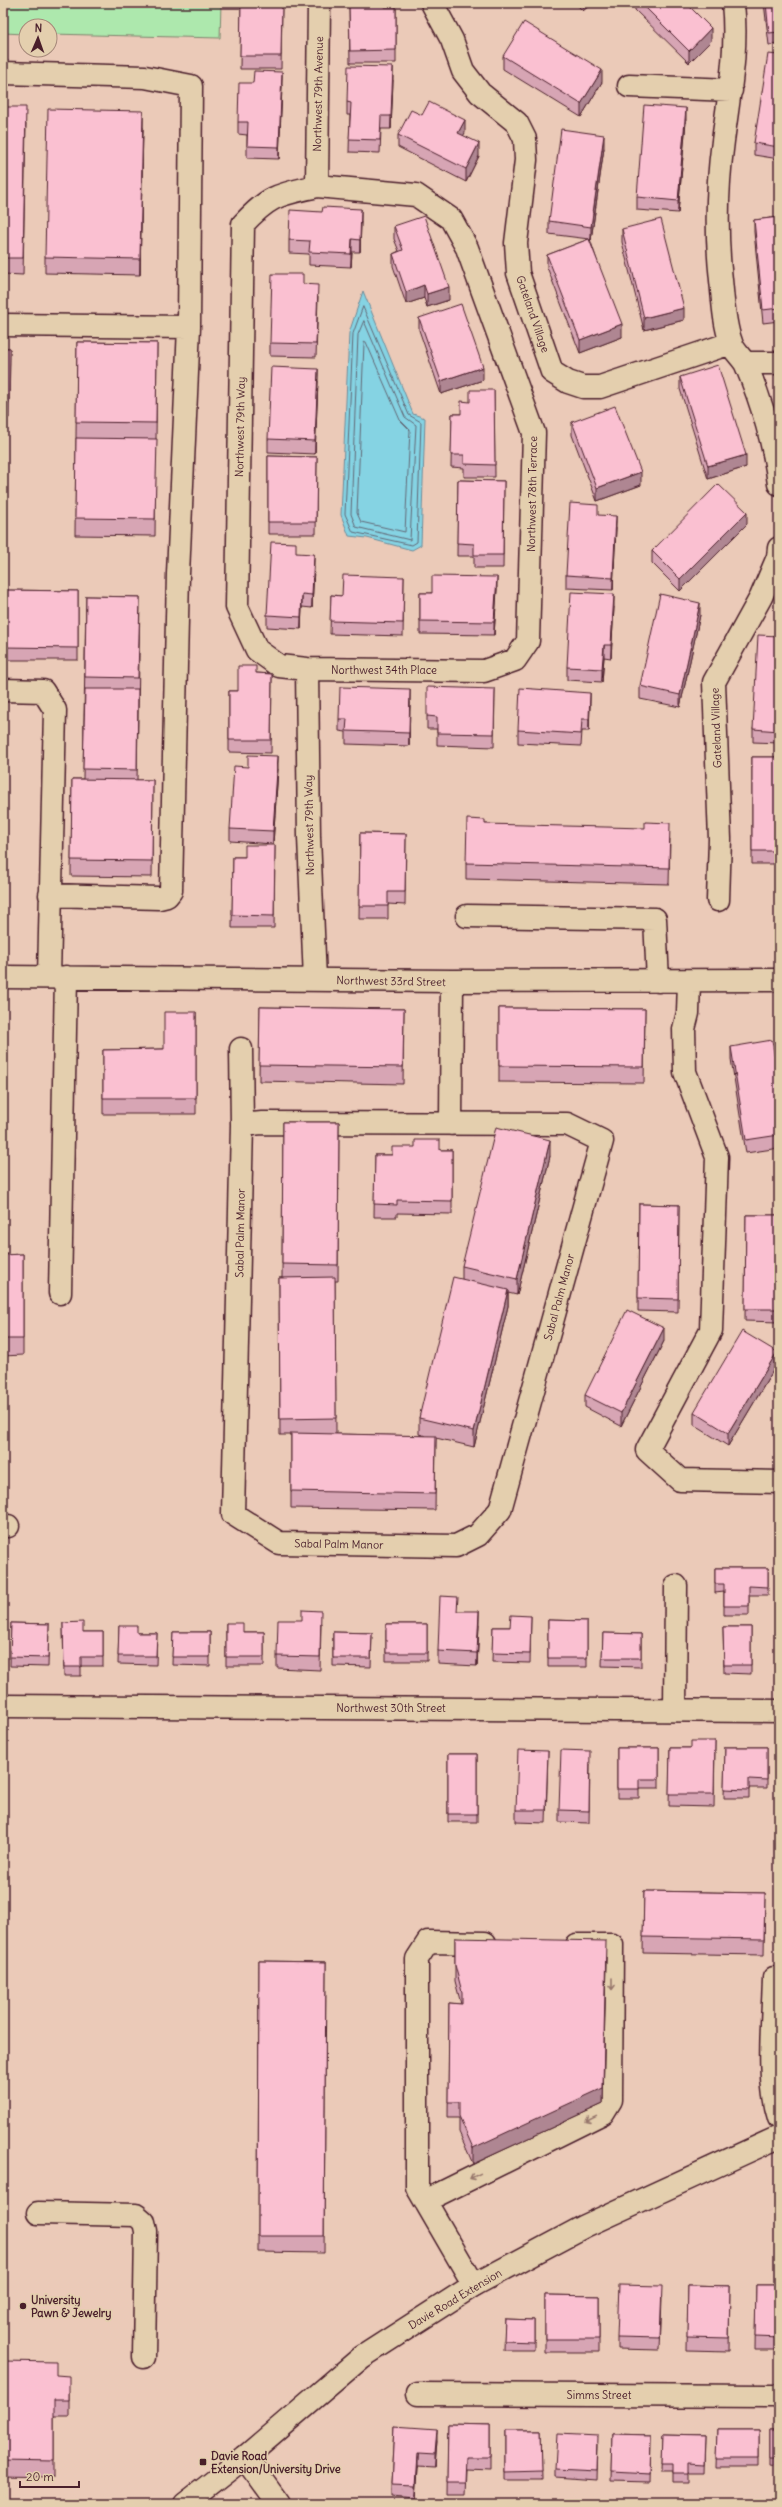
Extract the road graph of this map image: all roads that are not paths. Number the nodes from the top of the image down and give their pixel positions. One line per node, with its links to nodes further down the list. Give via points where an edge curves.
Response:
1 (319, 3): 7 (street, Northwest 79th Avenue)
2 (432, 3): 11 (street, Gateland Village, via 452,40 463,71 480,93 517,123 525,138 526,160 516,242 518,273 552,372 568,382 583,387 600,387)
3 (733, 3): 6 (street, via 736,24)
4 (3, 73): 10 (street, via 145,77 191,86)
5 (629, 86): 6 (street)
6 (732, 90): 11 (street, via 723,142 719,196 721,279)
7 (317, 186): 8 (street, Northwest 79th Way, via 416,195); 16 (street, Northwest 79th Way, via 275,196 259,207 243,224 237,607)
8 (451, 219): 17 (street, Northwest 78th Terrace, via 467,248 534,433 528,641)
9 (3, 325): 10 (street)
10 (189, 327): 20 (street, via 178,574 171,891 167,896 159,898)
11 (731, 343): 12 (street)
12 (745, 363): 13 (street); 14 (street, via 775,453)
13 (779, 363)
14 (779, 484)
15 (779, 548): 21 (street, Gateland Village, via 778,557 761,597 714,682 720,839)
16 (257, 650): 18 (street, Northwest 34th Place, via 279,666)
17 (514, 660): 18 (street, Northwest 34th Place, via 484,671)
18 (307, 669): 25 (street, Northwest 79th Way, via 309,837)
19 (3, 690): 20 (street, via 43,691 56,710)
20 (50, 896): 24 (street)
21 (718, 900)
22 (467, 916): 28 (street, via 655,919)
23 (3, 977): 24 (street, Northwest 33rd Street)
24 (58, 977): 25 (street, Northwest 33rd Street); 33 (street)
25 (315, 980): 27 (street, Northwest 33rd Street)
26 (779, 980): 29 (street, Northwest 33rd Street)
27 (452, 981): 28 (street, Northwest 33rd Street); 31 (street)
28 (658, 981): 29 (street, Northwest 33rd Street)
29 (689, 981): 34 (street, via 688,1013 684,1029 685,1072 717,1157 711,1330 647,1450 680,1480)
30 (241, 1049): 32 (street)
31 (451, 1124): 32 (street, Sabal Palm Manor, via 262,1123); 32 (street, Sabal Palm Manor, via 567,1124 602,1141 500,1510 478,1535 456,1546 279,1543 233,1514)
32 (242, 1126)
33 (60, 1293)
34 (779, 1482)
35 (676, 1586): 37 (street)
36 (3, 1706): 37 (street, Northwest 30th Street)
37 (675, 1709): 38 (street, Northwest 30th Street)
38 (779, 1711)
39 (504, 1944): 44 (street, via 428,1942 417,1959 417,2187)
40 (558, 1944): 44 (street, one-way to 44, via 612,1945 611,2100 603,2113)
41 (774, 1978): 42 (street, via 772,2056 775,2106)
42 (779, 2118)
43 (779, 2137): 46 (street, Davie Road Extension, via 585,2226)
44 (425, 2201): 46 (street)
45 (38, 2213): 47 (street, via 136,2215 144,2222)
46 (474, 2285): 50 (street, Davie Road Extension, via 362,2357)
47 (144, 2358)
48 (418, 2394): 49 (street, Simms Street)
49 (779, 2396)
50 (245, 2457): 51 (street, Davie Road Extension); 52 (street)
51 (185, 2504)
52 (279, 2504)

